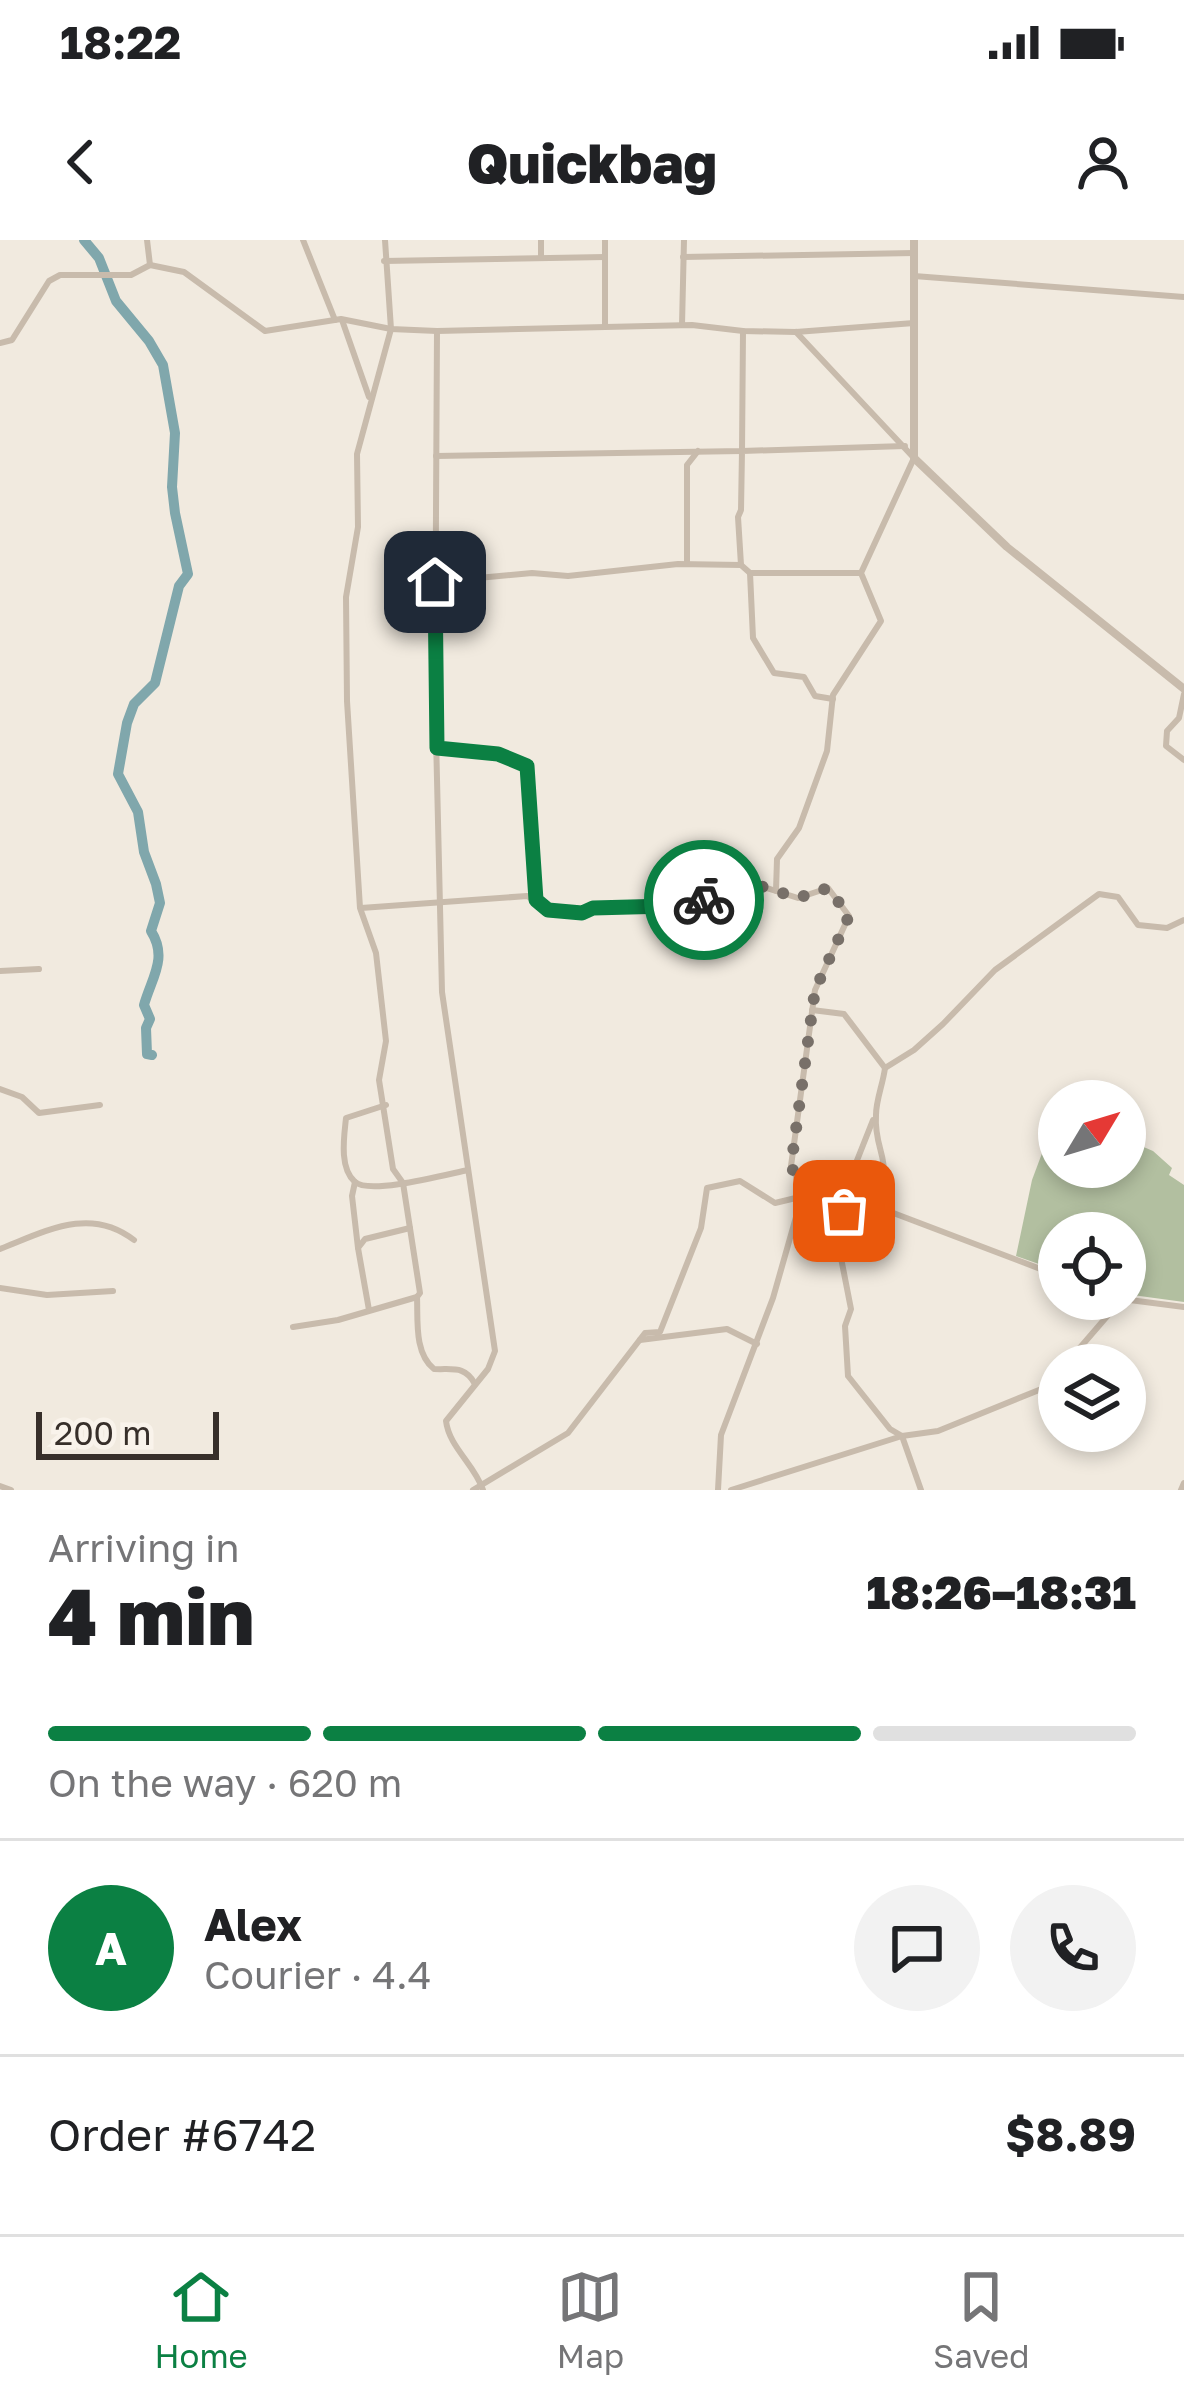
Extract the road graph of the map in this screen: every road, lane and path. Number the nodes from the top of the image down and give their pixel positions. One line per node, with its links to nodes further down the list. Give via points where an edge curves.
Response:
1 (147, 240): 13 (street)
2 (303, 240): 16 (street)
3 (385, 240): 12 (street)
4 (541, 240): 11 (street)
5 (605, 240): 9 (street)
6 (684, 240): 10 (street)
7 (914, 240): 8 (street)
8 (914, 253): 10 (street); 14 (street)
9 (605, 256): 11 (street); 18 (street)
10 (683, 257): 19 (street)
11 (541, 258): 12 (street)
12 (384, 261): 20 (street)
13 (151, 265): 16 (street, via 184,272 265,331); 24 (street, via 131,275 60,274 12,340)
14 (914, 276): 15 (street); 17 (street)
15 (1184, 297)
16 (338, 320): 20 (street); 25 (street)
17 (914, 323): 23 (street); 27 (street)
18 (604, 325): 19 (street); 21 (street)
19 (682, 325): 22 (street)
20 (391, 329): 21 (street); 25 (street)
21 (437, 331): 30 (street)
22 (743, 332): 23 (street); 29 (street)
23 (796, 332): 26 (street)
24 (0, 343)
25 (370, 401): 44 (street, via 357,454 346,622)
26 (903, 446): 27 (street); 29 (street); 31 (street)
27 (914, 446): 31 (street)
28 (698, 451): 29 (street); 30 (street); 32 (street, via 687,465)
29 (742, 451): 33 (street)
30 (436, 456): 36 (street)
31 (914, 458): 35 (street); 37 (street, via 1006,547)
32 (687, 564): 33 (street); 36 (street)
33 (741, 566): 34 (street)
34 (750, 573): 35 (street); 38 (street, via 753,638 774,673 804,677 815,696)
35 (861, 573): 38 (street, via 881,621)
36 (435, 582): 39 (street)
37 (1184, 692): 40 (street, via 1166,746)
38 (833, 699): 41 (street, via 827,751 799,828 777,859)
39 (437, 748): 42 (street, via 486,751 527,766); 43 (street)
40 (1184, 760)
41 (776, 891): 42 (street, via 745,881 727,895 694,902 582,913 548,910); 48 (street, via 798,898 828,888 849,916)
42 (536, 900): 43 (street)
43 (439, 904): 44 (street); 54 (street, via 442,992)
44 (360, 908): 51 (street, via 376,953)
45 (1184, 920): 49 (street, via 1167,928 1138,925 1118,897 1099,894 995,970)
46 (39, 969): 47 (street)
47 (0, 971)
48 (812, 1010): 49 (street, via 844,1014); 58 (street, via 791,1166)
49 (885, 1068): 53 (street)
50 (0, 1089): 52 (street, via 39,1112)
51 (386, 1105): 56 (street, via 346,1118 343,1147); 57 (street, via 393,1169)
52 (100, 1106)
53 (875, 1118): 55 (street); 60 (street, via 884,1186)
54 (468, 1170): 57 (street); 78 (street, via 495,1351)
55 (852, 1173): 58 (street); 59 (street)
56 (355, 1182): 57 (street); 64 (street)
57 (403, 1184): 62 (street)
58 (803, 1196): 61 (street); 75 (street, via 775,1203 740,1180 707,1188 701,1228 660,1332); 76 (street)
59 (852, 1202): 60 (street); 61 (street)
60 (867, 1203): 66 (street)
61 (833, 1217): 80 (street, via 851,1309 848,1376)
62 (410, 1228): 64 (street); 69 (street)
63 (134, 1240): 65 (street, via 119,1228 71,1221)
64 (358, 1248): 72 (street)
65 (0, 1249)
66 (1038, 1268)
67 (0, 1288): 68 (street)
68 (113, 1291)
69 (417, 1297): 72 (street); 78 (street, via 424,1361 455,1367)
70 (1146, 1302): 71 (street)
71 (1184, 1307)
72 (369, 1310): 74 (street)
73 (1104, 1320): 77 (street)
74 (293, 1327)
75 (638, 1340): 76 (street, via 727,1330); 82 (street, via 568,1433)
76 (758, 1344): 84 (street, via 721,1435)
77 (1083, 1344)
78 (475, 1384): 82 (street, via 446,1421)
79 (1038, 1390): 80 (street, via 938,1431)
80 (902, 1436): 85 (street); 86 (street)
81 (0, 1486): 83 (street)
82 (479, 1488)
83 (11, 1490)
84 (718, 1490)
85 (731, 1490)
86 (921, 1490)

